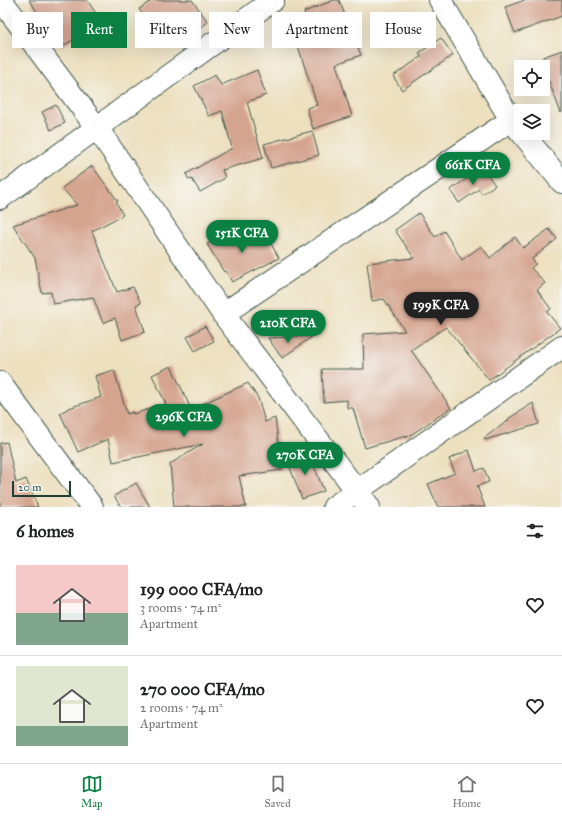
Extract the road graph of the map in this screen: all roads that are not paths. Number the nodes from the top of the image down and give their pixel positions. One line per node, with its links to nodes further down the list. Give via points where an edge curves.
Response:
1 (1, 0): 5 (street)
2 (273, 0): 5 (street)
3 (440, 0): 4 (street)
4 (514, 121)
5 (97, 128): 9 (street); 10 (street)
6 (514, 131): 10 (street)
7 (528, 140): 8 (street)
8 (562, 182)
9 (0, 198)
10 (223, 314): 13 (street)
11 (562, 347): 13 (street, via 474,410)
12 (0, 383): 14 (street)
13 (363, 499): 15 (street)
14 (92, 507)
15 (334, 507)

